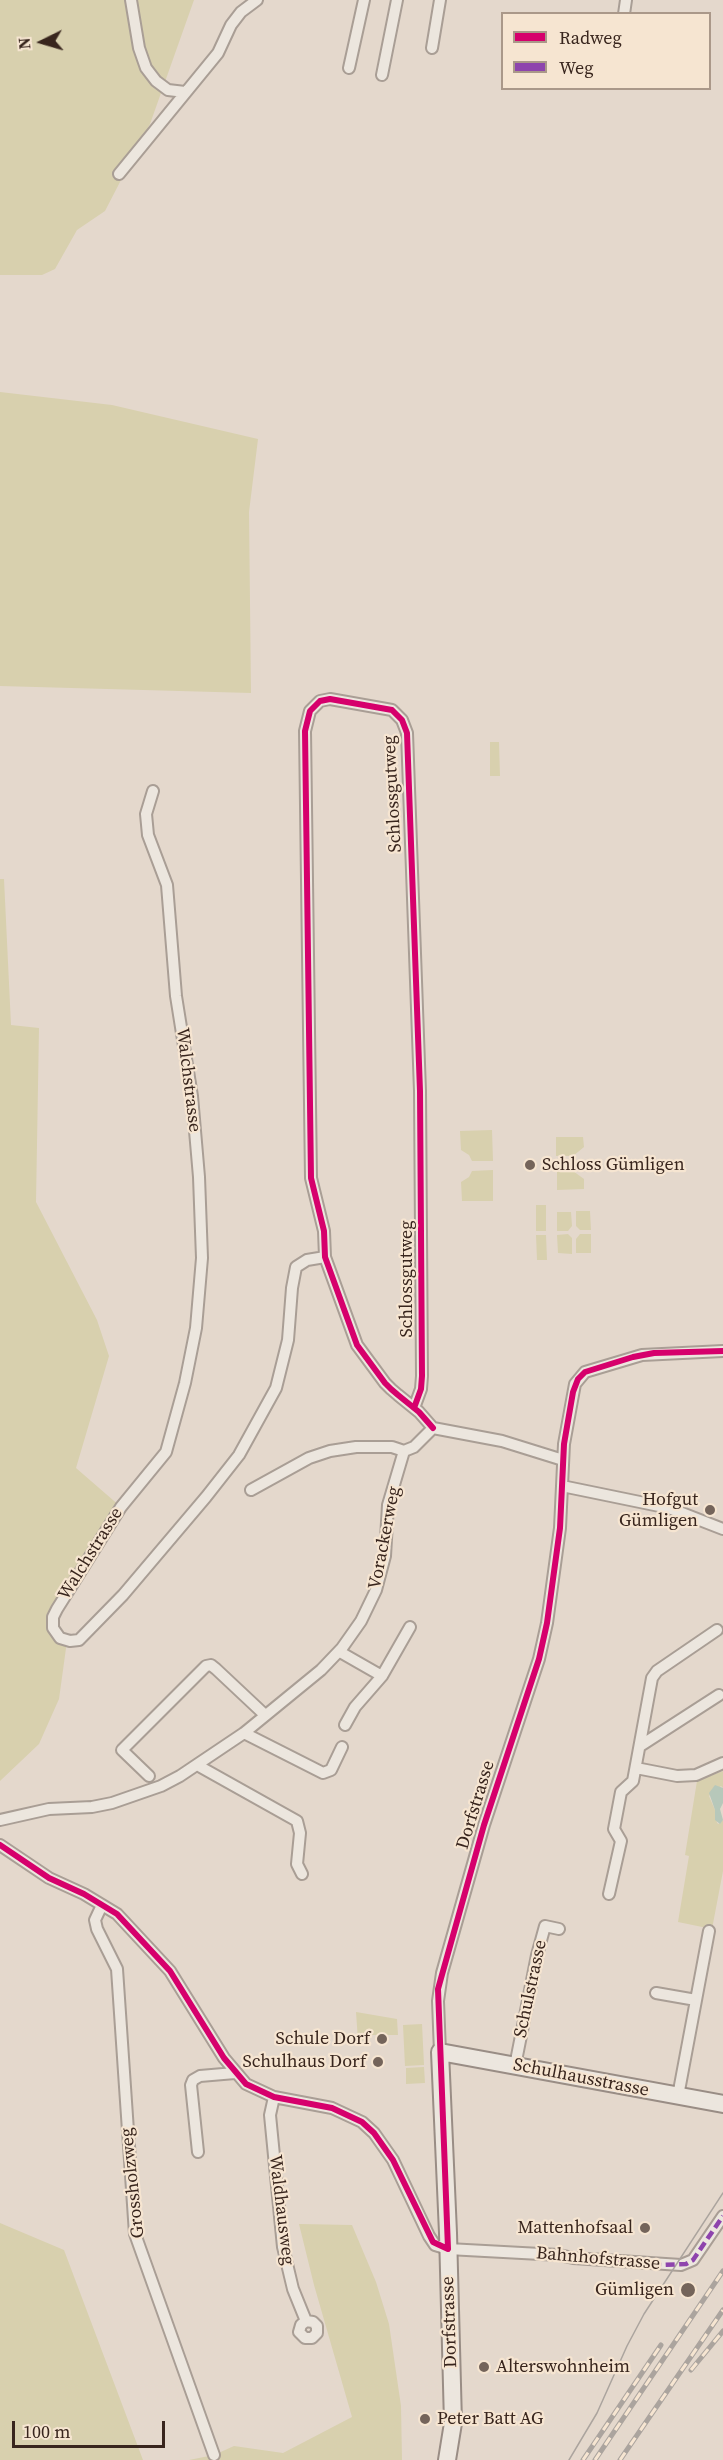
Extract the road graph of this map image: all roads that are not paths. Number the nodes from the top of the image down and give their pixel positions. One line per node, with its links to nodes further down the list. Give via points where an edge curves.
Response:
1 (131, 0): 9 (street, via 146,68 168,90)
2 (257, 0): 9 (street, via 241,12 218,53)
3 (364, 0): 7 (street)
4 (398, 0): 8 (street)
5 (440, 0): 6 (street)
6 (432, 48)
7 (349, 68)
8 (382, 75)
9 (184, 92): 10 (street)
10 (119, 174)
11 (153, 791): 12 (street, Walchstrasse, via 146,814 148,835 167,885 176,996 198,1165 202,1258 196,1328 166,1452 121,1507 54,1613 53,1628 60,1638 79,1640 123,1595 239,1455 276,1388 288,1340 296,1267)
12 (325, 1257): 14 (street, via 364,1356 391,1389); 14 (street, Schlossgutweg, via 310,1157 305,731 313,707 330,699 389,709 402,720 407,734 420,1115 422,1376)
13 (723, 1351): 17 (street, Dorfstrasse, via 642,1355 582,1376 573,1392)
14 (414, 1408): 15 (street)
15 (433, 1428): 16 (street, via 414,1447); 17 (street, via 502,1441)
16 (404, 1451): 19 (street, via 392,1447 330,1451 309,1458); 23 (street, Vorackerweg, via 388,1505 385,1556 376,1590)
17 (563, 1460): 18 (street, Dorfstrasse)
18 (562, 1486): 20 (street, via 669,1508); 44 (street, Dorfstrasse, via 555,1569 539,1659 484,1825 442,1972 438,2001)
19 (251, 1490)
20 (723, 1529)
21 (410, 1627): 24 (street)
22 (717, 1630): 29 (street, via 652,1678)
23 (340, 1652): 24 (street); 26 (street, Vorackerweg)
24 (382, 1676): 27 (street)
25 (718, 1695): 29 (street)
26 (265, 1715): 28 (street, Vorackerweg); 34 (street, via 216,1668 206,1666 122,1750)
27 (345, 1725)
28 (244, 1733): 30 (street, via 323,1773 331,1770); 32 (street, Vorackerweg)
29 (640, 1746): 33 (street)
30 (342, 1747)
31 (723, 1764): 33 (street, via 696,1775 677,1776)
32 (197, 1765): 35 (street, Vorackerweg, via 161,1786 112,1803 49,1809); 37 (street, via 297,1821 297,1864)
33 (636, 1768): 38 (street, via 633,1781 621,1792 614,1829 621,1841)
34 (149, 1776)
35 (0, 1820)
36 (0, 1845): 39 (street, via 49,1878)
37 (302, 1874)
38 (609, 1894)
39 (102, 1905): 46 (street, via 117,1914 159,1957); 54 (street, Grossholzweg, via 95,1920 97,1929 117,1969 135,2234)
40 (559, 1929): 45 (street, Schulstrasse, via 545,1926)
41 (709, 1931): 43 (street)
42 (656, 1993): 43 (street)
43 (696, 2000): 47 (street)
44 (440, 2052): 45 (street, Schulhausstrasse); 52 (street, Dorfstrasse)
45 (515, 2066): 47 (street, Schulhausstrasse)
46 (235, 2073): 48 (street, via 246,2084); 50 (street, via 193,2080)
47 (678, 2096): 49 (street, Schulhausstrasse)
48 (274, 2097): 52 (street, via 332,2108 362,2122 393,2160 433,2242); 53 (street, Waldhausweg, via 270,2115 283,2247)
49 (723, 2104)
50 (198, 2152)
51 (723, 2216): 52 (street, Bahnhofstrasse, via 693,2260 681,2265)
52 (448, 2249): 55 (street, Dorfstrasse, via 453,2423)
53 (306, 2321)
54 (214, 2455)
55 (447, 2460)

